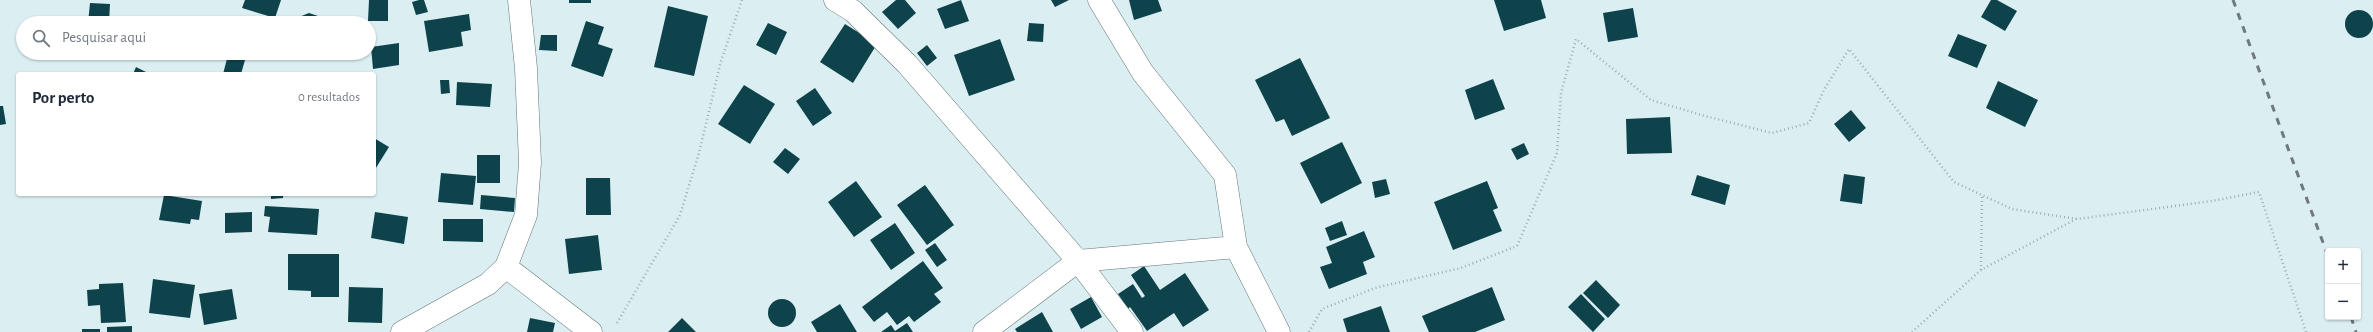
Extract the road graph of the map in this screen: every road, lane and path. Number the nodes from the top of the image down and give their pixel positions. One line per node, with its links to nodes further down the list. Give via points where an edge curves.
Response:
1 (519, 0): 9 (street, via 526,68 530,163 526,215)
2 (742, 0): 11 (path, via 721,61 699,153 680,215)
3 (835, 0): 8 (street, via 853,11 907,64)
4 (1099, 0): 7 (street, via 1143,72 1226,175)
5 (1982, 195): 6 (path, via 2012,210); 10 (path); 17 (path, via 1954,182 1849,49 1824,90 1809,123 1772,133 1651,100 1576,40 1561,93 1557,153 1516,246 1461,268 1375,288 1322,308)
6 (2076, 219): 10 (path); 19 (path, via 2212,201 2259,192)
7 (1236, 247): 8 (street); 16 (street)
8 (1078, 261): 14 (street); 15 (street)
9 (506, 267): 12 (street, via 488,284); 13 (street)
10 (1981, 270): 18 (path)
11 (615, 326)
12 (402, 332)
13 (591, 332)
14 (984, 332)
15 (1132, 332)
16 (1279, 332)
17 (1309, 332)
18 (1912, 332)
19 (2306, 332)

